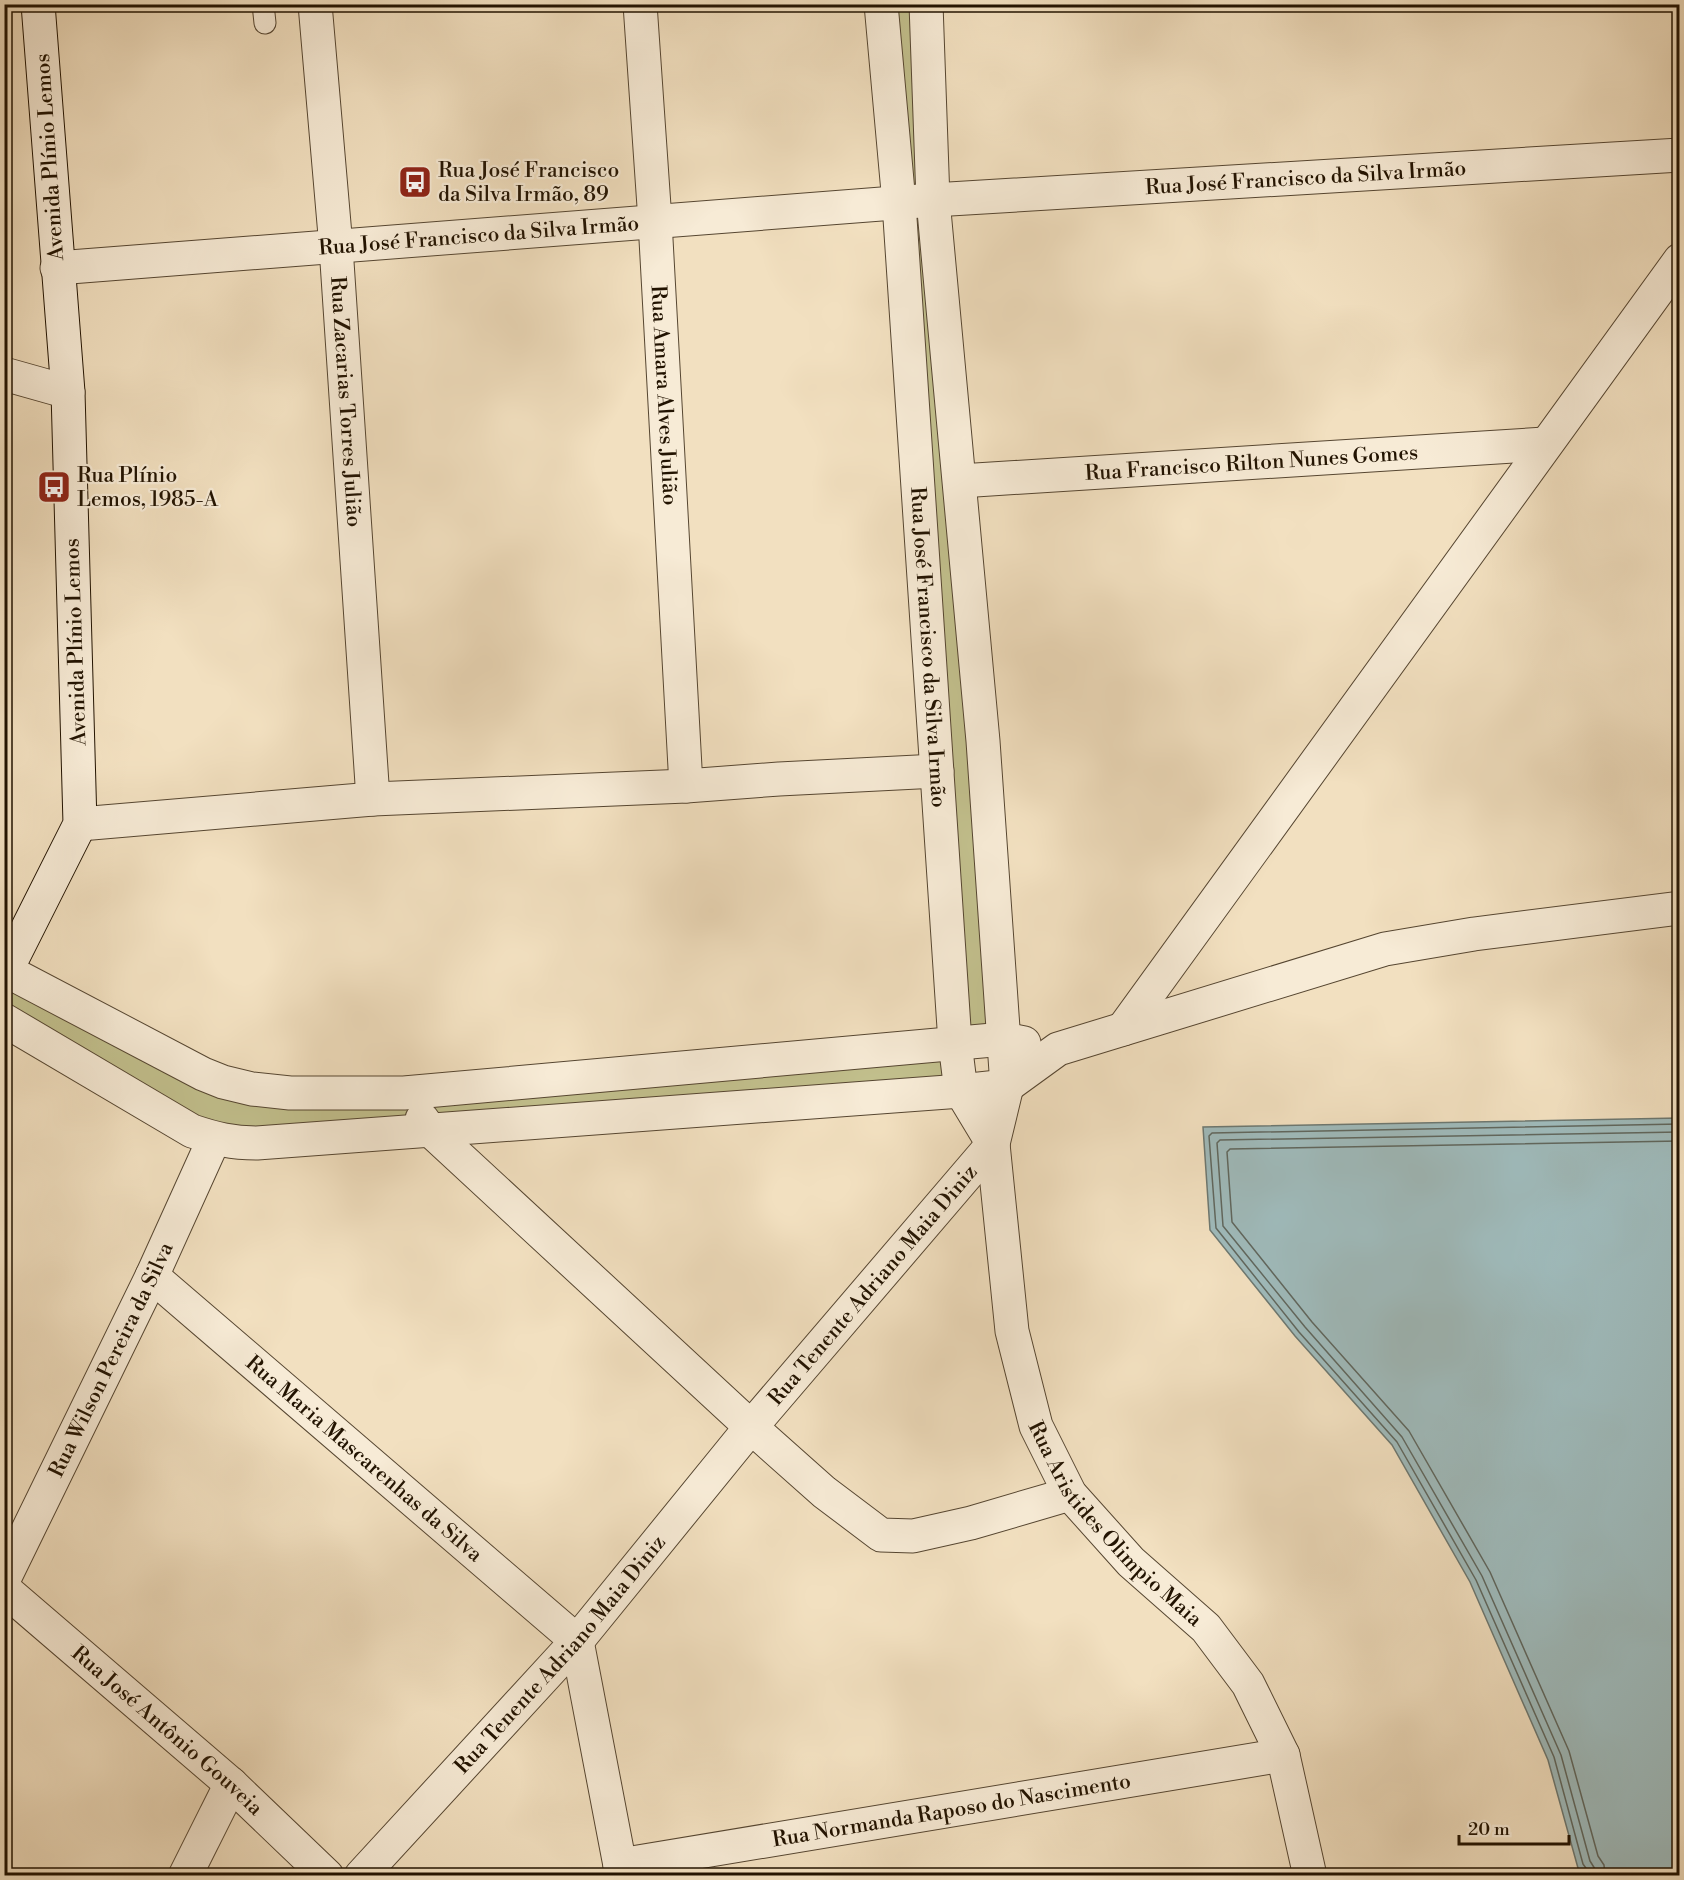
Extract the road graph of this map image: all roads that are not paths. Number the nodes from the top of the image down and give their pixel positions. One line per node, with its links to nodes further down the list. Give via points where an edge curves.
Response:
1 (38, 4): 12 (street, Avenida Plínio Lemos)
2 (315, 4): 10 (street, Rua Zacarias Torres Julião)
3 (640, 4): 9 (street, Rua Amara Alves Julião)
4 (881, 4): 8 (street, Rua José Francisco da Silva Irmão)
5 (926, 4): 7 (street, Rua José Francisco da Silva Irmão)
6 (1680, 155): 7 (street, Rua José Francisco da Silva Irmão)
7 (933, 200): 8 (street, Rua José Francisco da Silva Irmão); 16 (street, Rua José Francisco da Silva Irmão)
8 (899, 203): 9 (street, Rua José Francisco da Silva Irmão); 17 (street, Rua José Francisco da Silva Irmão)
9 (655, 221): 10 (street, Rua José Francisco da Silva Irmão); 18 (street, Rua Amara Alves Julião)
10 (336, 247): 12 (street, Rua José Francisco da Silva Irmão); 19 (street, Rua Zacarias Torres Julião)
11 (1680, 260): 15 (street)
12 (57, 268): 14 (street, Avenida Plínio Lemos)
13 (4, 374): 14 (street)
14 (68, 392): 20 (street, Avenida Plínio Lemos)
15 (1545, 444): 16 (street, Rua Francisco Rilton Nunes Gomes); 24 (street)
16 (960, 481): 25 (street, Rua José Francisco da Silva Irmão)
17 (937, 771): 18 (street); 26 (street, Rua José Francisco da Silva Irmão)
18 (686, 786): 19 (street)
19 (373, 799): 20 (street)
20 (80, 824): 22 (street, Avenida Plínio Lemos)
21 (1680, 908): 24 (street, via 1474,934 1385,950)
22 (6, 973): 30 (street, via 223,1082 290,1094)
23 (4, 1020): 32 (street, via 162,1114)
24 (1123, 1029): 27 (street)
25 (1004, 1039): 26 (street); 27 (street); 28 (street, Rua José Francisco da Silva Irmão)
26 (955, 1043): 29 (street, Rua José Francisco da Silva Irmão); 30 (street)
27 (1058, 1048): 28 (street)
28 (1007, 1086): 29 (street); 33 (street, Rua José Francisco da Silva Irmão)
29 (961, 1091): 31 (street); 33 (street)
30 (404, 1093): 31 (street)
31 (430, 1130): 32 (street, via 257,1143); 35 (street)
32 (214, 1139): 34 (street, Rua Wilson Pereira da Silva)
33 (993, 1144): 35 (street, Rua Tenente Adriano Maia Diniz); 36 (street, Rua Aristides Olimpio Maia, via 1012,1331 1036,1426)
34 (152, 1276): 37 (street, Rua Wilson Pereira da Silva); 39 (street, Rua Maria Mascarenhas da Silva)
35 (751, 1427): 36 (street, via 824,1492 881,1535 913,1536); 39 (street, Rua Tenente Adriano Maia Diniz)
36 (1070, 1494): 40 (street, Rua Aristides Olimpio Maia, via 1131,1562 1206,1628 1248,1684)
37 (4, 1578)
38 (4, 1589): 41 (street, Rua José Antônio Gouveia)
39 (577, 1641): 42 (street); 45 (street, Rua Tenente Adriano Maia Diniz)
40 (1283, 1755): 42 (street, Rua Normanda Raposo do Nascimento); 46 (street, Rua Aristides Olimpio Maia)
41 (231, 1784): 43 (street); 44 (street, Rua José Antônio Gouveia)
42 (621, 1870)
43 (185, 1875)
44 (327, 1875)
45 (361, 1875)
46 (1310, 1875)

